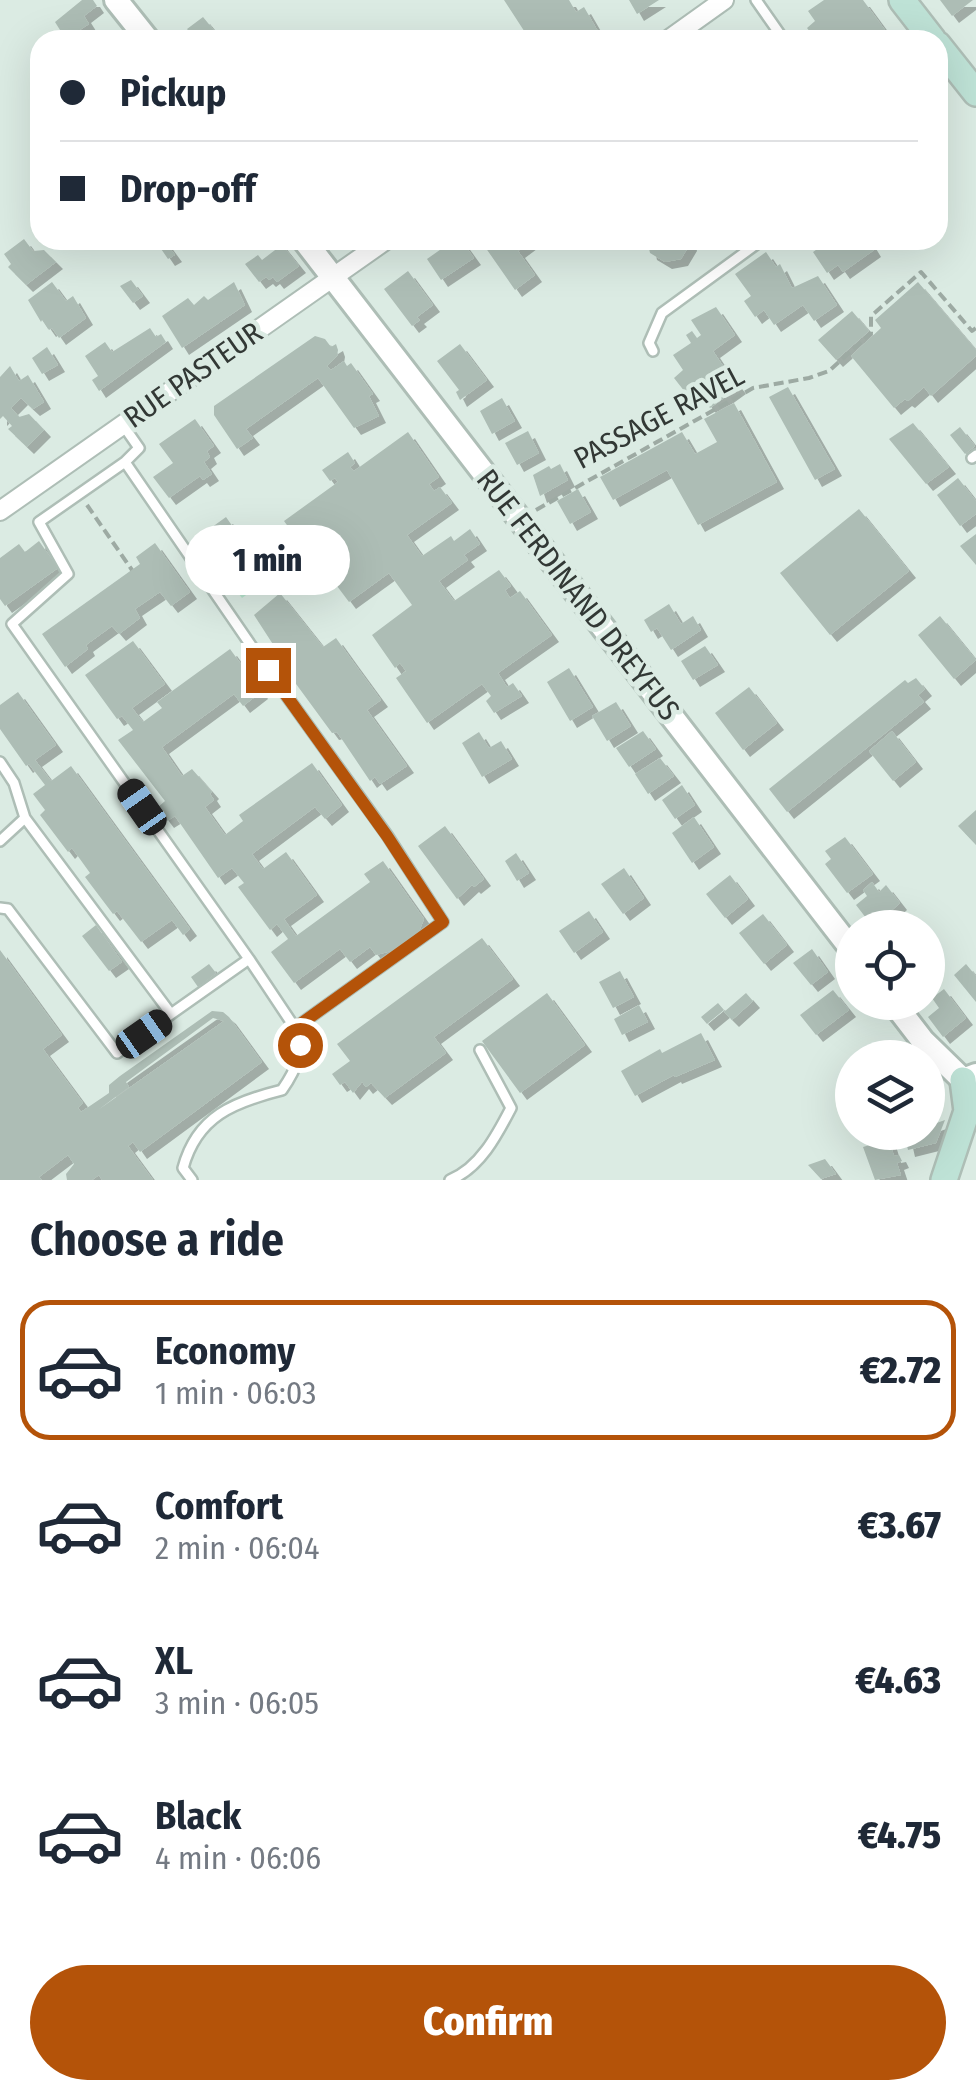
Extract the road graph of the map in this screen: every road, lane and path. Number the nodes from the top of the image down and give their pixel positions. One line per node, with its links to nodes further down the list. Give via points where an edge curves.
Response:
1 (116, 0): 5 (street)
2 (724, 0): 6 (street)
3 (756, 0): 7 (lane)
4 (902, 0): 8 (main road)
5 (140, 30)
6 (682, 30)
7 (777, 30)
8 (926, 30)
9 (948, 58): 10 (main road)
10 (976, 93)
11 (312, 250): 14 (street, RUE FERDINAND DREYFUS)
12 (372, 250): 14 (street, RUE PASTEUR)
13 (748, 250): 16 (lane, via 662,313 648,342)
14 (334, 277): 17 (street, RUE PASTEUR); 29 (street, RUE FERDINAND DREYFUS)
15 (976, 328): 21 (path, PASSAGE RAVEL, via 972,332 921,272 871,316 871,333 829,371 753,388)
16 (653, 351)
17 (122, 424): 18 (lane, via 139,448); 20 (street, RUE PASTEUR)
18 (125, 462): 19 (lane); 23 (lane)
19 (78, 492): 22 (path); 30 (lane, via 38,522 68,574 12,624)
20 (0, 512)
21 (532, 512)
22 (132, 570)
23 (261, 660)
24 (268, 670): 33 (lane, via 443,922)
25 (0, 762): 26 (lane)
26 (25, 818): 27 (lane); 31 (lane)
27 (0, 840)
28 (0, 908): 31 (lane, via 8,909 117,1053)
29 (835, 928)
30 (249, 959): 31 (lane); 33 (lane)
31 (171, 1014)
32 (907, 1020): 35 (street)
33 (295, 1028): 37 (lane, via 299,1065 282,1090 245,1099 206,1122 186,1157)
34 (480, 1050): 38 (lane, via 511,1108 494,1140)
35 (969, 1077): 36 (main road)
36 (972, 1115): 39 (main road)
37 (192, 1180)
38 (450, 1180)
39 (944, 1180)

